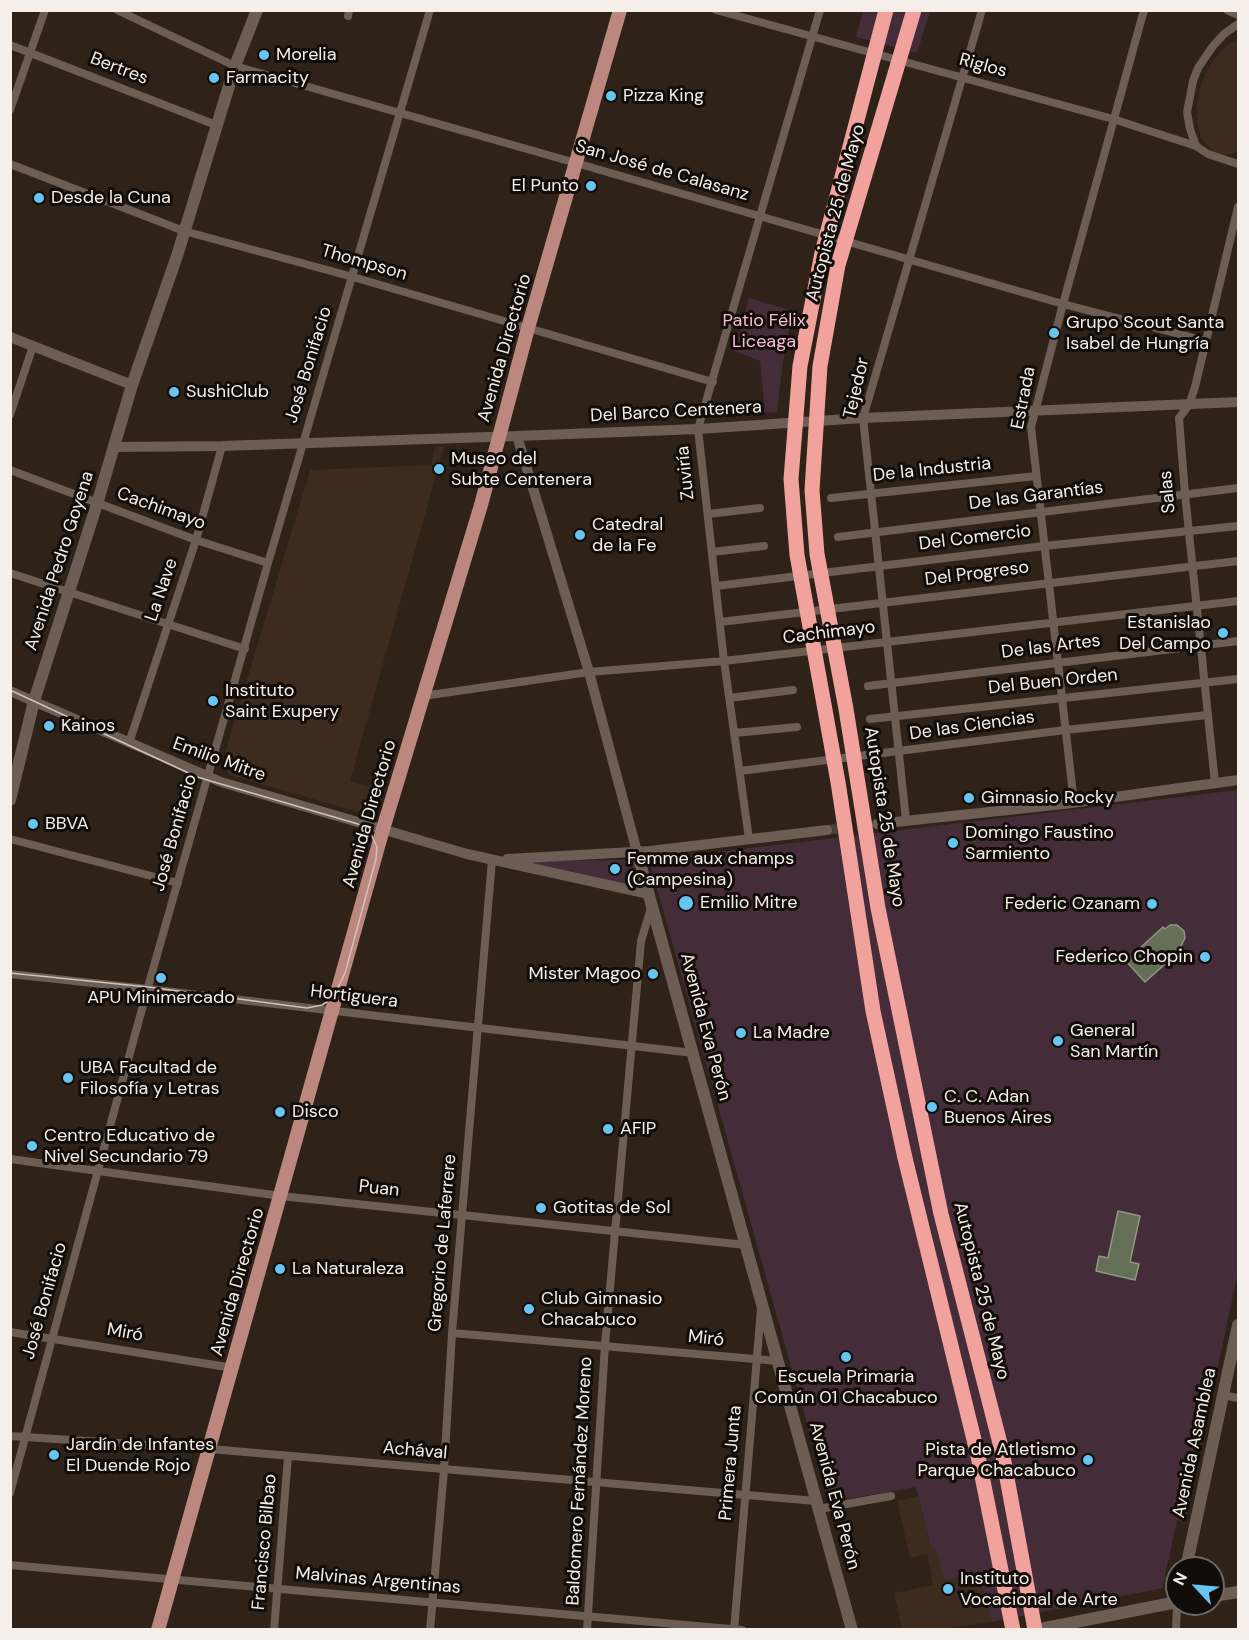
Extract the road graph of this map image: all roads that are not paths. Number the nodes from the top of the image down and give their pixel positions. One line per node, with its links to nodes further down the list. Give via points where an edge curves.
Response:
1 (45, 10): 17 (street)
2 (117, 10): 18 (street, San José de Calasanz)
3 (257, 10): 18 (main road, Avenida Pedro Goyena)
4 (430, 10): 21 (street, José Bonifacio)
5 (620, 10): 25 (main road, Avenida Directorio)
6 (716, 10): 15 (street, Riglos)
7 (820, 10): 15 (street, Zuviría)
8 (886, 10): 173 (highway, Autopista 25 de Mayo, via 822,253 800,366 791,479 797,555 838,782 873,1011 904,1158 978,1456)
9 (914, 10): 174 (highway, Autopista 25 de Mayo, via 838,265 819,366 812,490 817,554 879,908 941,1214 1002,1451)
10 (982, 10): 19 (street, Tejedor)
11 (1144, 10): 22 (street, Estrada)
12 (1227, 10): 13 (street)
13 (1239, 15)
14 (1239, 24): 24 (street, via 1213,46 1193,81 1187,112)
15 (812, 38): 19 (street, Riglos); 29 (street, Zuviría)
16 (10, 45): 17 (street, Bertres)
17 (30, 52): 20 (street); 23 (street, Bertres)
18 (235, 66): 21 (street, San José de Calasanz); 23 (main road, Avenida Pedro Goyena)
19 (961, 77): 22 (street, Riglos); 33 (street, Tejedor)
20 (10, 110)
21 (401, 114): 25 (street, San José de Calasanz); 34 (street, José Bonifacio)
22 (1113, 119): 24 (street, Riglos); 35 (street, Estrada)
23 (216, 125): 30 (main road, Avenida Pedro Goyena)
24 (1196, 146): 27 (street, Riglos)
25 (576, 163): 29 (street, San José de Calasanz); 36 (main road, Avenida Directorio)
26 (10, 164): 30 (street, Thompson)
27 (1239, 164)
28 (1239, 207): 31 (street, Salas)
29 (760, 217): 33 (street, San José de Calasanz); 40 (street, Zuviría)
30 (182, 236): 34 (street, Thompson); 41 (main road, Avenida Pedro Goyena, via 172,254 140,348)
31 (1227, 252): 32 (street); 38 (street, Salas)
32 (1239, 254)
33 (909, 258): 35 (street, San José de Calasanz); 46 (street, Tejedor)
34 (353, 277): 36 (street, Thompson); 50 (street, José Bonifacio)
35 (1063, 304): 38 (street, San José de Calasanz); 44 (street, Estrada)
36 (528, 328): 40 (street, Thompson); 48 (main road, Avenida Directorio)
37 (10, 337): 39 (street)
38 (1206, 341): 43 (street, Salas)
39 (33, 345): 41 (street); 45 (street)
40 (713, 382): 47 (street, Zuviría)
41 (132, 385): 52 (main road, Avenida Pedro Goyena)
42 (1239, 402): 43 (street, Del Barco Centenera)
43 (1189, 405): 44 (street, Del Barco Centenera); 57 (street, Salas, via 1179,418)
44 (1034, 412): 46 (street, Del Barco Centenera); 54 (street, Estrada, via 1031,427)
45 (10, 415)
46 (863, 418): 47 (street, Del Barco Centenera); 56 (street, Tejedor)
47 (698, 429): 49 (street, Del Barco Centenera); 62 (street, Zuviría)
48 (499, 436): 49 (street, Del Barco Centenera); 50 (street, Del Barco Centenera); 98 (main road, Avenida Directorio)
49 (517, 436): 91 (street, Avenida Eva Perón)
50 (304, 443): 51 (street, Del Barco Centenera); 72 (street, José Bonifacio)
51 (222, 446): 52 (street, Del Barco Centenera); 67 (street, La Nave)
52 (115, 447): 59 (main road, Avenida Pedro Goyena)
53 (10, 470): 59 (street, Cachimayo)
54 (1036, 476): 56 (street, De la Industria); 61 (street, Estrada)
55 (1239, 488): 57 (street, De las Garantías)
56 (870, 493): 58 (street, De la Industria); 65 (street, Tejedor)
57 (1185, 494): 61 (street, De las Garantías); 64 (street, Salas)
58 (831, 498)
59 (97, 504): 67 (street, Cachimayo); 78 (main road, Avenida Pedro Goyena)
60 (760, 508): 62 (street)
61 (1040, 512): 65 (street, De las Garantías); 69 (street, Estrada)
62 (708, 514): 70 (street, Zuviría)
63 (1239, 526): 64 (street, Del Comercio)
64 (1189, 531): 69 (street, Del Comercio); 74 (street, Salas)
65 (874, 532): 66 (street, De las Garantías); 73 (street, Tejedor)
66 (838, 537)
67 (196, 540): 72 (street, Cachimayo); 84 (street, La Nave)
68 (764, 546): 70 (street)
69 (1044, 546): 73 (street, Del Comercio); 76 (street, Estrada)
70 (712, 552): 77 (street, Zuviría)
71 (1239, 561): 74 (street, Del Progreso)
72 (268, 563): 88 (street, José Bonifacio)
73 (878, 567): 77 (street, Del Comercio); 80 (street, Tejedor)
74 (1192, 567): 76 (street, Del Progreso); 81 (street, Salas)
75 (10, 573): 78 (street)
76 (1048, 582): 80 (street, Del Progreso); 83 (street, Estrada)
77 (716, 586): 82 (street, Zuviría)
78 (69, 592): 84 (street); 101 (main road, Avenida Pedro Goyena)
79 (1239, 601): 81 (street, Cachimayo)
80 (882, 602): 82 (street, Del Progreso); 86 (street, Tejedor)
81 (1197, 606): 83 (street, Cachimayo); 87 (street, Salas)
82 (720, 622): 89 (street, Zuviría)
83 (1053, 622): 86 (street, Cachimayo); 90 (street, Estrada)
84 (168, 623): 88 (street); 108 (street, La Nave)
85 (1239, 641): 87 (street, De las Artes)
86 (886, 643): 89 (street, Cachimayo); 94 (street, Tejedor)
87 (1201, 645): 90 (street, De las Artes); 93 (street, Salas)
88 (245, 649): 111 (street, José Bonifacio)
89 (724, 661): 91 (street, Cachimayo); 99 (street, Zuviría)
90 (1058, 662): 94 (street, De las Artes); 100 (street, Estrada)
91 (589, 672): 98 (street, Cachimayo); 122 (street, Avenida Eva Perón)
92 (1239, 679): 93 (street, Del Buen Orden)
93 (1205, 683): 100 (street, Del Buen Orden); 102 (street, Salas)
94 (891, 684): 95 (street, De las Artes); 103 (street, Tejedor)
95 (868, 686)
96 (793, 690): 99 (street)
97 (10, 692): 101 (street, Emilio Mitre)
98 (423, 696): 118 (main road, Avenida Directorio)
99 (729, 698): 107 (street, Zuviría)
100 (1062, 698): 103 (street, Del Buen Orden); 106 (street, Estrada)
101 (34, 702): 108 (street, Emilio Mitre); 114 (main road, Avenida Pedro Goyena)
102 (1208, 715): 106 (street, De las Ciencias); 113 (street, Salas)
103 (894, 716): 104 (street, Del Buen Orden); 109 (street, Tejedor)
104 (870, 718)
105 (797, 727): 107 (street)
106 (1065, 730): 109 (street, De las Ciencias); 115 (street, Estrada)
107 (734, 733): 110 (street, Zuviría)
108 (129, 743): 111 (street, Emilio Mitre)
109 (898, 752): 110 (street, De las Ciencias); 116 (street, Tejedor)
110 (740, 771): 121 (street, Zuviría)
111 (208, 777): 118 (street, Emilio Mitre); 124 (street, José Bonifacio)
112 (1239, 780): 113 (street)
113 (1215, 783): 115 (street)
114 (10, 800)
115 (1074, 803): 116 (street)
116 (906, 820): 117 (street)
117 (878, 824)
118 (383, 829): 123 (street, Emilio Mitre); 128 (main road, Avenida Directorio)
119 (827, 830): 121 (street, Emilio Mitre)
120 (10, 839): 124 (street)
121 (749, 839): 122 (street, Emilio Mitre)
122 (637, 852): 123 (street, Emilio Mitre); 125 (main road, Avenida Eva Perón)
123 (492, 860): 125 (street, Emilio Mitre); 129 (street, Gregorio de Laferrere)
124 (178, 883): 127 (street, José Bonifacio)
125 (651, 899): 130 (street, Baldomero Fernández Moreno, via 641,941); 131 (main road, Avenida Eva Perón)
126 (10, 974): 127 (street, Hortiguera)
127 (148, 988): 128 (street, Hortiguera); 133 (street, José Bonifacio)
128 (332, 1011): 129 (street, Hortiguera); 134 (main road, Avenida Directorio)
129 (476, 1028): 130 (street, Hortiguera); 135 (street, Gregorio de Laferrere)
130 (632, 1046): 131 (street, Hortiguera); 136 (street, Baldomero Fernández Moreno)
131 (693, 1053): 137 (main road, Avenida Eva Perón)
132 (10, 1159): 133 (street, Puan)
133 (99, 1171): 134 (street, Puan); 142 (street, José Bonifacio)
134 (280, 1196): 135 (street, Puan); 146 (main road, Avenida Directorio)
135 (461, 1214): 136 (street, Puan); 141 (street, Gregorio de Laferrere)
136 (615, 1232): 137 (street, Puan); 143 (street, Baldomero Fernández Moreno)
137 (746, 1245): 138 (main road, Avenida Eva Perón)
138 (761, 1300): 144 (street, Primera Junta); 145 (main road, Avenida Eva Perón)
139 (1239, 1325): 147 (main road, Avenida Asamblea)
140 (10, 1332): 142 (street, Miró)
141 (452, 1333): 143 (street, Miró); 153 (street, Gregorio de Laferrere)
142 (52, 1337): 146 (street, Miró); 150 (street, José Bonifacio)
143 (605, 1345): 144 (street, Miró); 154 (street, Baldomero Fernández Moreno)
144 (757, 1360): 145 (street, Miró); 156 (street, Primera Junta)
145 (778, 1361): 158 (main road, Avenida Eva Perón)
146 (233, 1368): 151 (main road, Avenida Directorio)
147 (1223, 1395): 148 (street); 159 (main road, Avenida Asamblea)
148 (1239, 1398)
149 (10, 1436): 150 (street, Achával)
150 (25, 1437): 151 (street, Achával); 155 (street, José Bonifacio)
151 (210, 1449): 152 (street, Achával); 161 (main road, Avenida Directorio)
152 (288, 1457): 153 (street, Achával); 162 (street, Francisco Bilbao)
153 (444, 1470): 154 (street, Achával); 163 (street, Gregorio de Laferrere)
154 (596, 1482): 156 (street, Achával); 165 (street, Baldomero Fernández Moreno)
155 (10, 1493)
156 (745, 1496): 158 (street, Achával); 170 (street, Primera Junta)
157 (891, 1496): 158 (street, Achával)
158 (817, 1505): 172 (main road, Avenida Eva Perón)
159 (1189, 1556)
160 (10, 1565): 161 (street, Malvinas Argentinas)
161 (173, 1579): 162 (street, Malvinas Argentinas); 166 (main road, Avenida Directorio)
162 (277, 1589): 163 (street, Malvinas Argentinas); 167 (street, Francisco Bilbao)
163 (433, 1603): 165 (street, Malvinas Argentinas); 168 (street, Gregorio de Laferrere)
164 (1165, 1605): 174 (main road)
165 (588, 1615): 169 (street, Baldomero Fernández Moreno); 170 (street, Malvinas Argentinas)
166 (158, 1629)
167 (274, 1629)
168 (430, 1629)
169 (587, 1629)
170 (734, 1629): 171 (street, Malvinas Argentinas)
171 (742, 1629)
172 (852, 1629)
173 (1013, 1629)
174 (1040, 1629)

